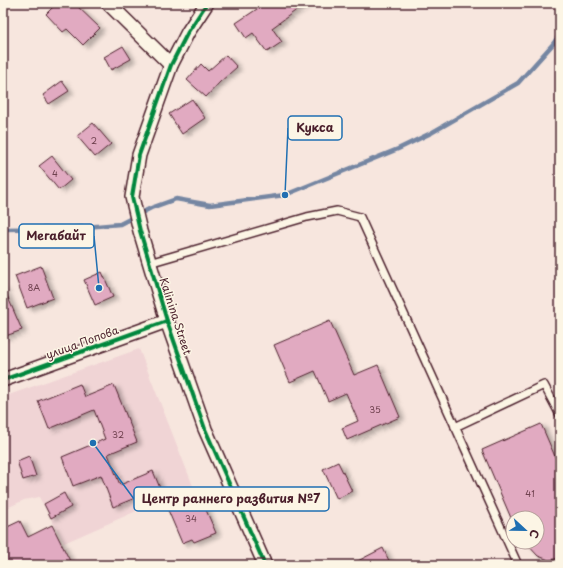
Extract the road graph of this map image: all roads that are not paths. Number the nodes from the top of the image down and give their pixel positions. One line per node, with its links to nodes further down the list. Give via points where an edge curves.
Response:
1 (108, 3): 3 (street)
2 (207, 3): 3 (street, Kalinina Street)
3 (171, 65): 4 (street, Kalinina Street, via 139,155 132,197)
4 (149, 264): 5 (street, Kalinina Street); 8 (lane, via 307,216 337,211 360,217)
5 (167, 321): 6 (street, улица Попова); 9 (street, Kalinina Street, via 205,429)
6 (3, 380)
7 (560, 415): 8 (lane, via 544,385)
8 (456, 427): 10 (lane)
9 (265, 565)
10 (518, 565)

